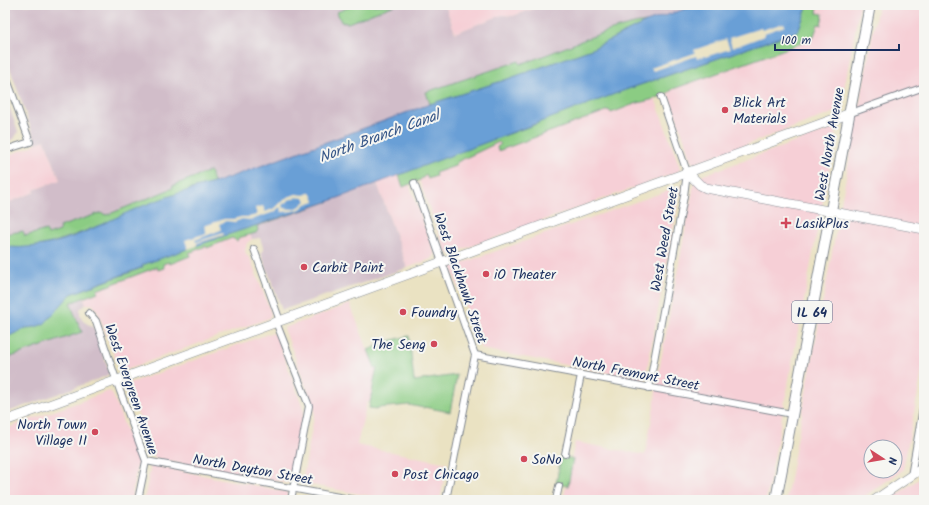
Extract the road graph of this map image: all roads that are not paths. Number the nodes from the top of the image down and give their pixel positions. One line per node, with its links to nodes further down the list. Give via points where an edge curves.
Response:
1 (870, 5): 5 (main road, West North Avenue / IL 64)
2 (5, 74): 6 (street, via 30,142)
3 (924, 87): 5 (street)
4 (660, 97): 7 (street, West Weed Street)
5 (848, 114): 7 (street); 9 (main road, West North Avenue / IL 64)
6 (5, 150)
7 (687, 172): 9 (street, via 706,188); 12 (street); 18 (street, West Weed Street)
8 (414, 184): 12 (street, West Blackhawk Street)
9 (831, 212): 10 (street); 20 (main road, West North Avenue / IL 64)
10 (924, 229)
11 (254, 249): 14 (street)
12 (442, 262): 14 (street); 15 (street, West Blackhawk Street)
13 (89, 313): 17 (street, West Evergreen Avenue, via 96,321)
14 (278, 321): 17 (street); 27 (street, via 309,406)
15 (475, 355): 16 (street, North Fremont Street); 31 (street, West Blackhawk Street)
16 (581, 375): 18 (street, North Fremont Street); 22 (street)
17 (117, 380): 21 (street); 23 (street, West Evergreen Avenue)
18 (649, 388): 20 (street, North Fremont Street)
19 (924, 402): 25 (street)
20 (792, 414): 33 (main road, West North Avenue / IL 64)
21 (5, 421)
22 (565, 454)
23 (146, 461): 27 (street, North Dayton Street); 28 (street, West Evergreen Avenue)
24 (924, 467): 25 (street)
25 (911, 476): 34 (street)
26 (559, 486): 32 (street)
27 (293, 488): 29 (street); 30 (street, North Dayton Street)
28 (138, 500)
29 (291, 500)
30 (355, 500)
31 (446, 500)
32 (556, 500)
33 (776, 500)
34 (875, 500)

